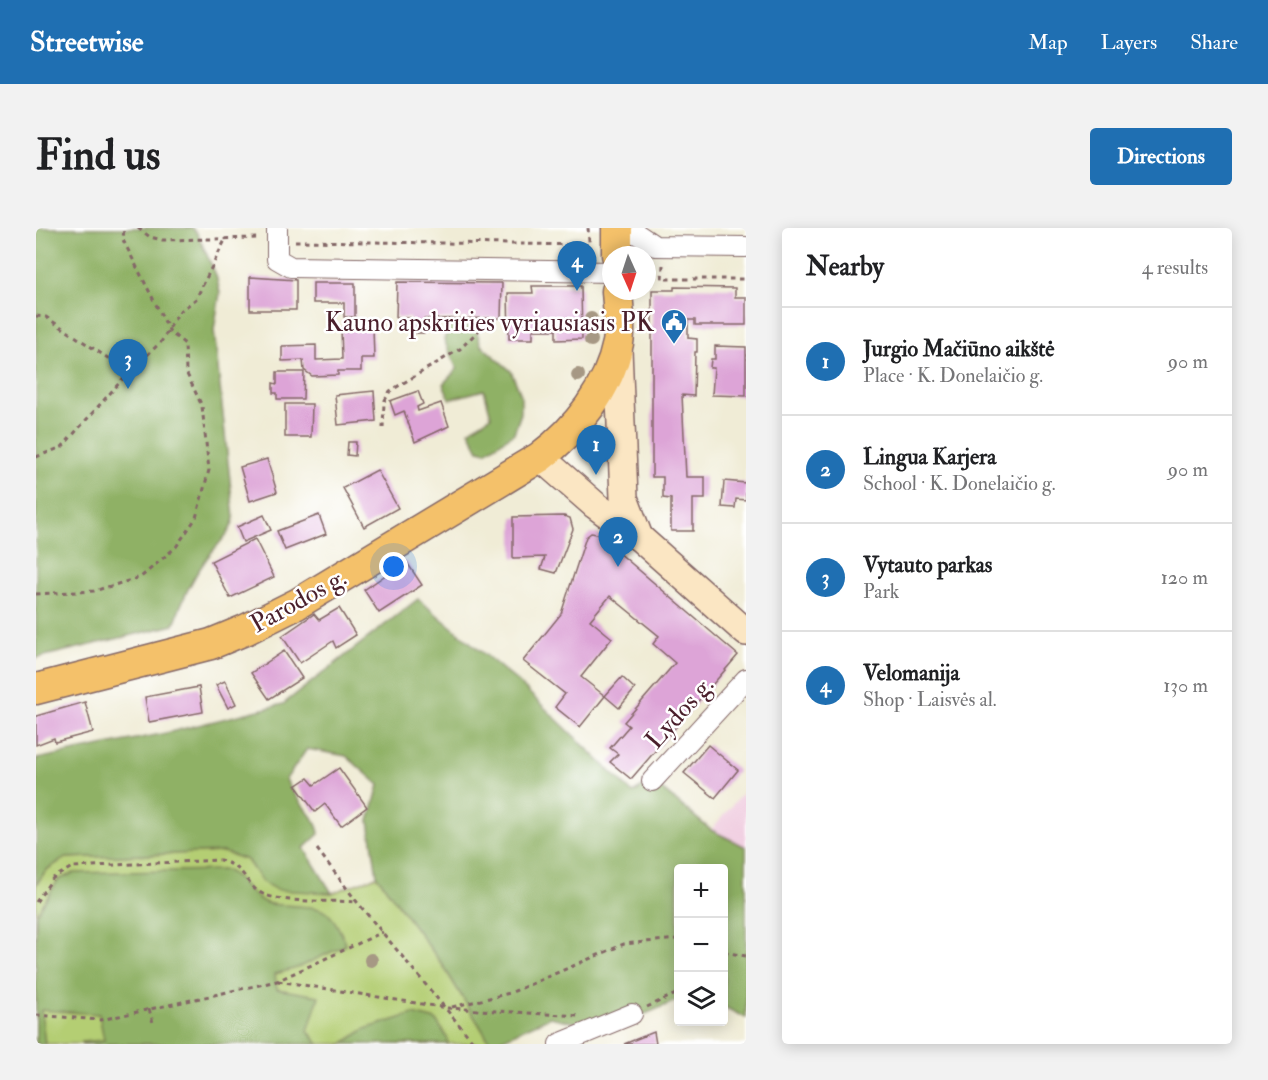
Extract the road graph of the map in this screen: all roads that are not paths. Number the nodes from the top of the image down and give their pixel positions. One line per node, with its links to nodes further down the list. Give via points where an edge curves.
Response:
1 (617, 228): 4 (main road)
2 (628, 228): 5 (street)
3 (277, 234): 8 (street, via 277,259 291,267)
4 (617, 246)
5 (644, 246)
6 (746, 247): 7 (street)
7 (656, 250)
8 (602, 272)
9 (617, 300): 10 (main road)
10 (618, 342): 11 (main road, Parodos g., via 581,420); 12 (street, via 624,498)
11 (540, 457): 12 (street); 15 (main road, Parodos g., via 297,604 245,630 211,644)
12 (639, 537): 13 (street)
13 (746, 632)
14 (746, 679): 16 (street, Lydos g.)
15 (36, 689)
16 (652, 782)
17 (632, 1014): 18 (street)
18 (560, 1044)

